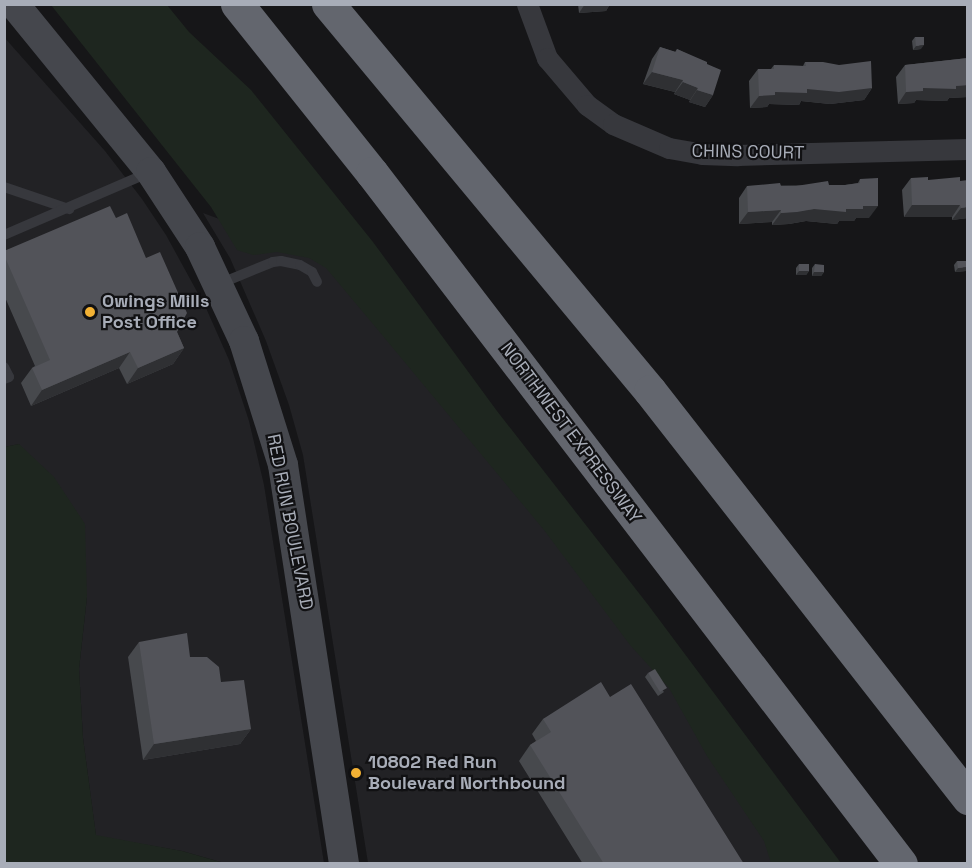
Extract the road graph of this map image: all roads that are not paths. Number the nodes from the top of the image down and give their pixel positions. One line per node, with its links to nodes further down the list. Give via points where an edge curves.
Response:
1 (14, 4): 6 (main road, RED RUN BOULEVARD)
2 (237, 4): 16 (highway, NORTHWEST EXPRESSWAY, via 372,173)
3 (328, 4): 14 (highway, via 650,391)
4 (527, 4): 5 (street, CHINS COURT, via 547,58 587,105 613,124 669,148 737,155)
5 (968, 149)
6 (151, 172): 8 (lane); 11 (main road, RED RUN BOULEVARD, via 188,225)
7 (4, 187): 8 (lane)
8 (69, 209): 9 (lane)
9 (4, 235)
10 (317, 282): 11 (lane, via 306,268 281,261)
11 (218, 284): 15 (main road, RED RUN BOULEVARD, via 255,370 283,465)
12 (4, 367): 13 (lane, via 9,377)
13 (4, 379)
14 (965, 795)
15 (344, 864)
16 (901, 864)

